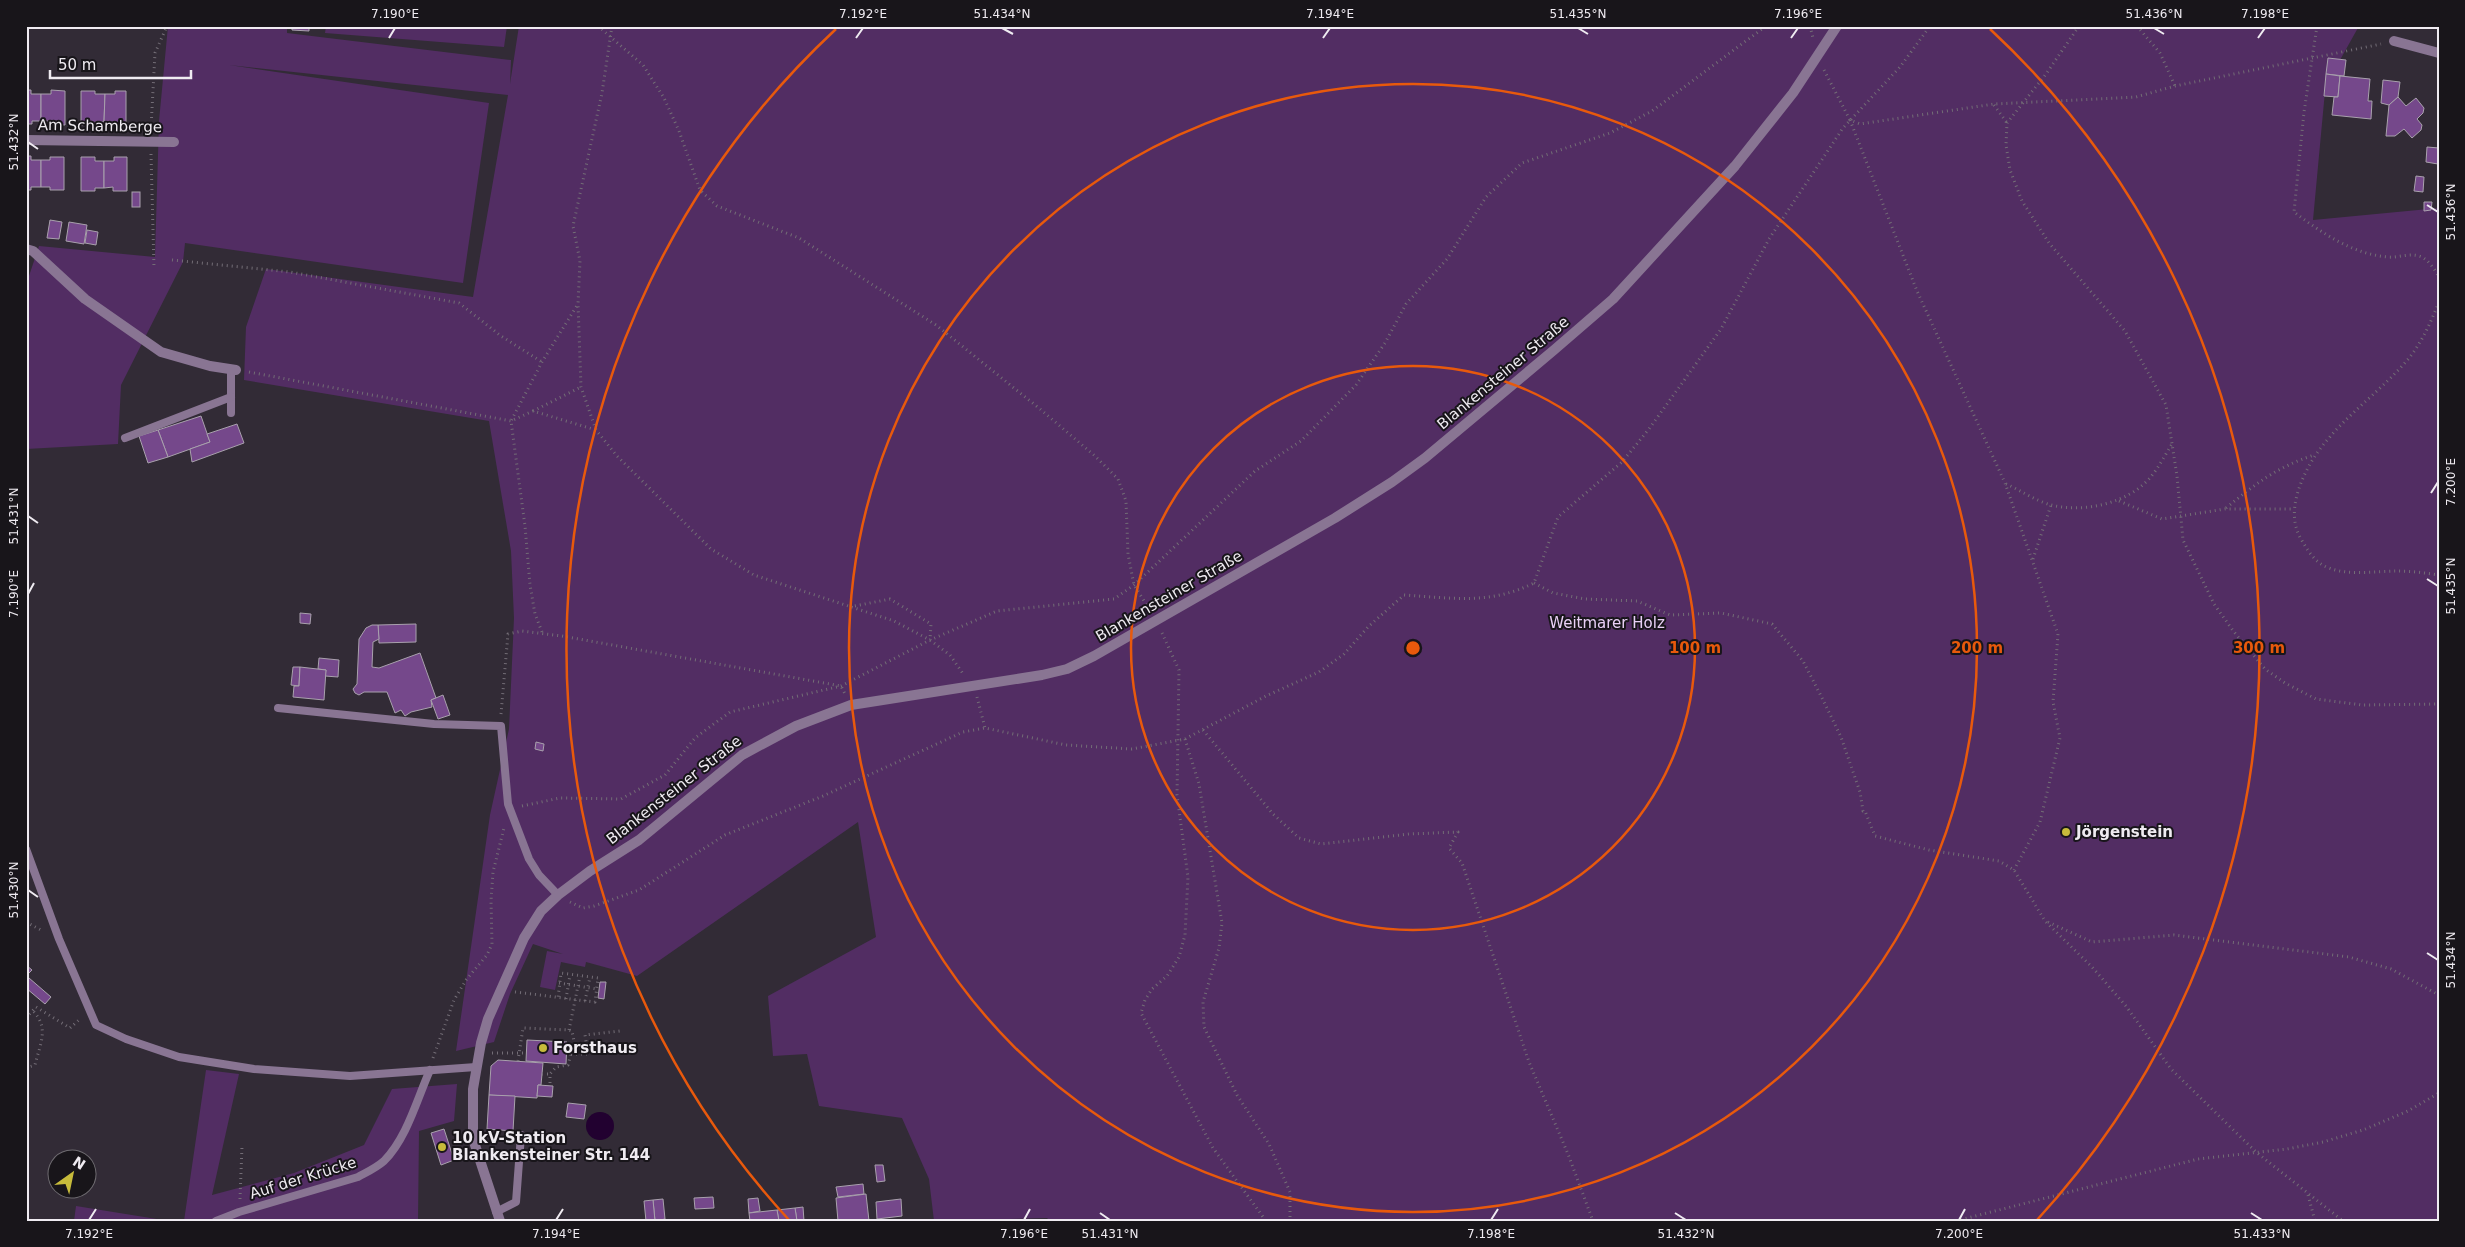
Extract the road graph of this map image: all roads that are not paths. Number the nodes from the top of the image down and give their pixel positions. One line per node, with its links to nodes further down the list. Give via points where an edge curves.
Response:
1 (1837, 26): 13 (street, Blankensteiner Straße, via 1779,112 1686,222 1613,299 1425,458 1392,482 1157,621 1067,669 851,705 796,726 742,755 639,840)
2 (2394, 41): 3 (street)
3 (2439, 53)
4 (26, 140): 5 (street, Am Schamberge)
5 (174, 142)
6 (26, 249): 7 (street, via 33,250 85,299 161,352)
7 (233, 369): 8 (lane)
8 (231, 397): 9 (lane); 10 (lane)
9 (231, 414)
10 (125, 438)
11 (278, 708): 13 (lane, via 434,724 501,726 508,804 529,859)
12 (26, 849): 15 (lane, via 59,939 96,1025 135,1043 179,1057 254,1069 350,1076)
13 (558, 895): 14 (street, Blankensteiner Straße, via 541,911 524,938 494,1004)
14 (476, 1067): 15 (lane); 17 (street, Blankensteiner Straße, via 472,1089 473,1139)
15 (430, 1070): 18 (lane, Auf der Krücke, via 402,1135 385,1160 374,1169 349,1180)
16 (521, 1135): 17 (lane, via 516,1202)
17 (498, 1216)
18 (216, 1221)

